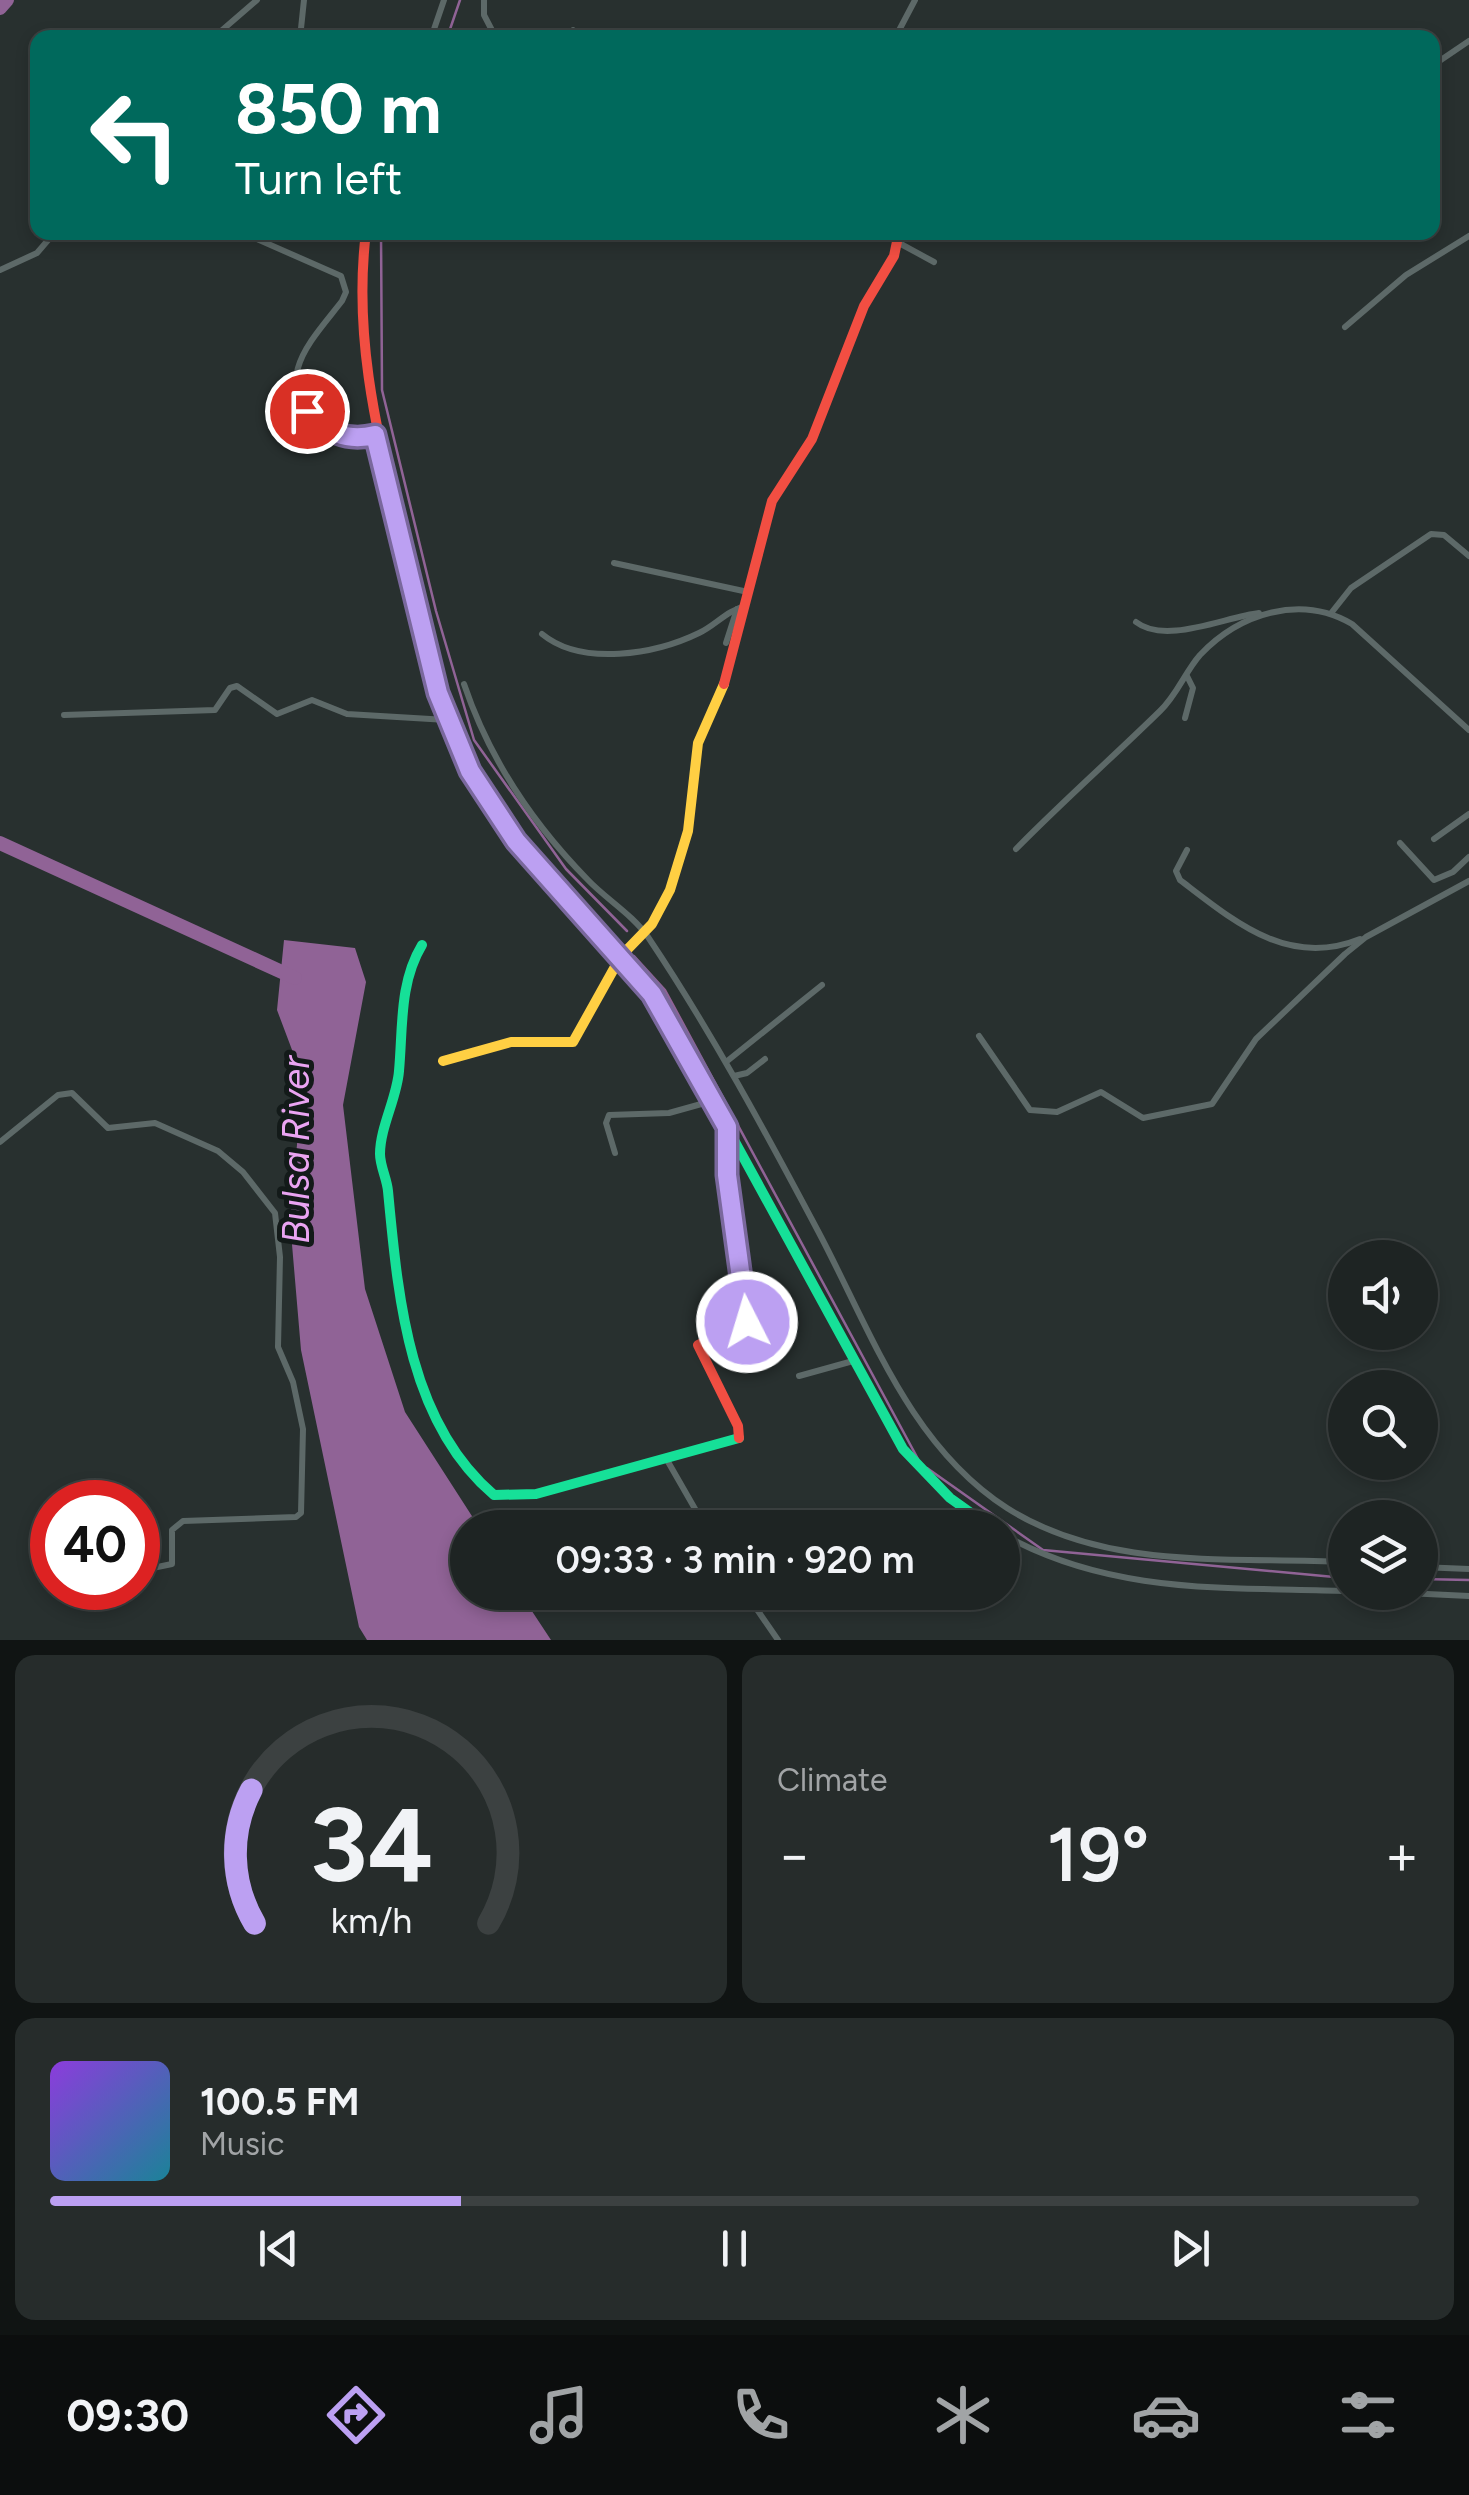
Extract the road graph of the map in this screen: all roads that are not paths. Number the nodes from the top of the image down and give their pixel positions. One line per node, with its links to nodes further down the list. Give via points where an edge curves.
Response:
1 (257, 0): 6 (street)
2 (304, 0): 7 (street)
3 (444, 0): 8 (street)
4 (484, 0): 9 (street)
5 (916, 0): 10 (street)
6 (223, 30)
7 (301, 30)
8 (434, 30)
9 (492, 30)
10 (899, 30)
11 (1469, 41): 12 (street)
12 (1440, 61)
13 (1469, 236): 21 (street, via 1406,275)
14 (48, 240): 20 (street, via 37,253)
15 (259, 240): 22 (street, via 341,276 342,302 300,359 295,388 307,411 330,430 353,440)
16 (366, 240): 22 (street, via 362,366)
17 (898, 240): 25 (street, via 864,306 812,439 772,501)
18 (902, 240): 19 (street)
19 (934, 262)
20 (0, 270)
21 (1344, 327)
22 (375, 435): 36 (street)
23 (1469, 556): 28 (street, via 1431,534 1351,588)
24 (614, 564): 25 (street)
25 (748, 592): 26 (street)
26 (742, 606): 30 (street, via 699,634 623,653 566,647); 31 (street); 45 (street, via 730,669 698,743 683,852)
27 (1265, 612): 28 (street); 29 (street, via 1185,628 1151,630); 32 (street, via 1209,648)
28 (1332, 612): 37 (street)
29 (1136, 622)
30 (542, 634)
31 (726, 644)
32 (1186, 676): 35 (street, via 1193,688); 41 (street, via 1160,712)
33 (464, 684): 45 (street, via 488,744 543,830)
34 (64, 714): 36 (street, via 215,710 237,686 277,714 312,700 348,714)
35 (1185, 718)
36 (447, 720): 48 (street, via 510,834)
37 (1469, 730)
38 (1469, 814): 39 (street)
39 (1434, 839)
40 (1400, 843): 43 (street, via 1434,880)
41 (1016, 849)
42 (1187, 850): 46 (street, via 1176,871 1180,880 1259,937 1303,950)
43 (1469, 858)
44 (1469, 881): 46 (street)
45 (645, 933): 48 (street); 53 (street)
46 (1366, 937): 50 (street, via 1256,1039 1208,1105 1143,1118 1102,1092 1057,1112 1030,1110)
47 (422, 944): 61 (street, via 407,970 398,1078 380,1159 400,1308 437,1418 474,1478 502,1498)
48 (621, 956): 52 (street, via 573,1042 511,1041 457,1051); 55 (street, via 668,1019)
49 (822, 985): 53 (street)
50 (979, 1036)
51 (765, 1059): 54 (street)
52 (443, 1061)
53 (725, 1062): 54 (street)
54 (734, 1076): 65 (street, via 908,1406 984,1491 1042,1528 1095,1547)
55 (712, 1101): 56 (street); 58 (street, via 669,1113 609,1114)
56 (727, 1127): 59 (street); 61 (street, via 747,1324 698,1345 740,1433 735,1441)
57 (0, 1142): 66 (street, via 58,1095 72,1093 108,1128 160,1124 226,1155 275,1213 278,1347 303,1428 302,1513 182,1521 172,1530 172,1564)
58 (616, 1154)
59 (853, 1361): 60 (street); 63 (street, via 903,1449)
60 (799, 1376)
61 (667, 1460): 62 (street)
62 (696, 1510)
63 (967, 1510)
64 (1020, 1542): 69 (street, via 1080,1570 1125,1580)
65 (1328, 1561)
66 (160, 1567)
67 (1438, 1567): 68 (street)
68 (1469, 1569)
69 (1328, 1590)
70 (1438, 1595): 71 (street)
71 (1469, 1596)
72 (757, 1610): 73 (street)
73 (778, 1640)

